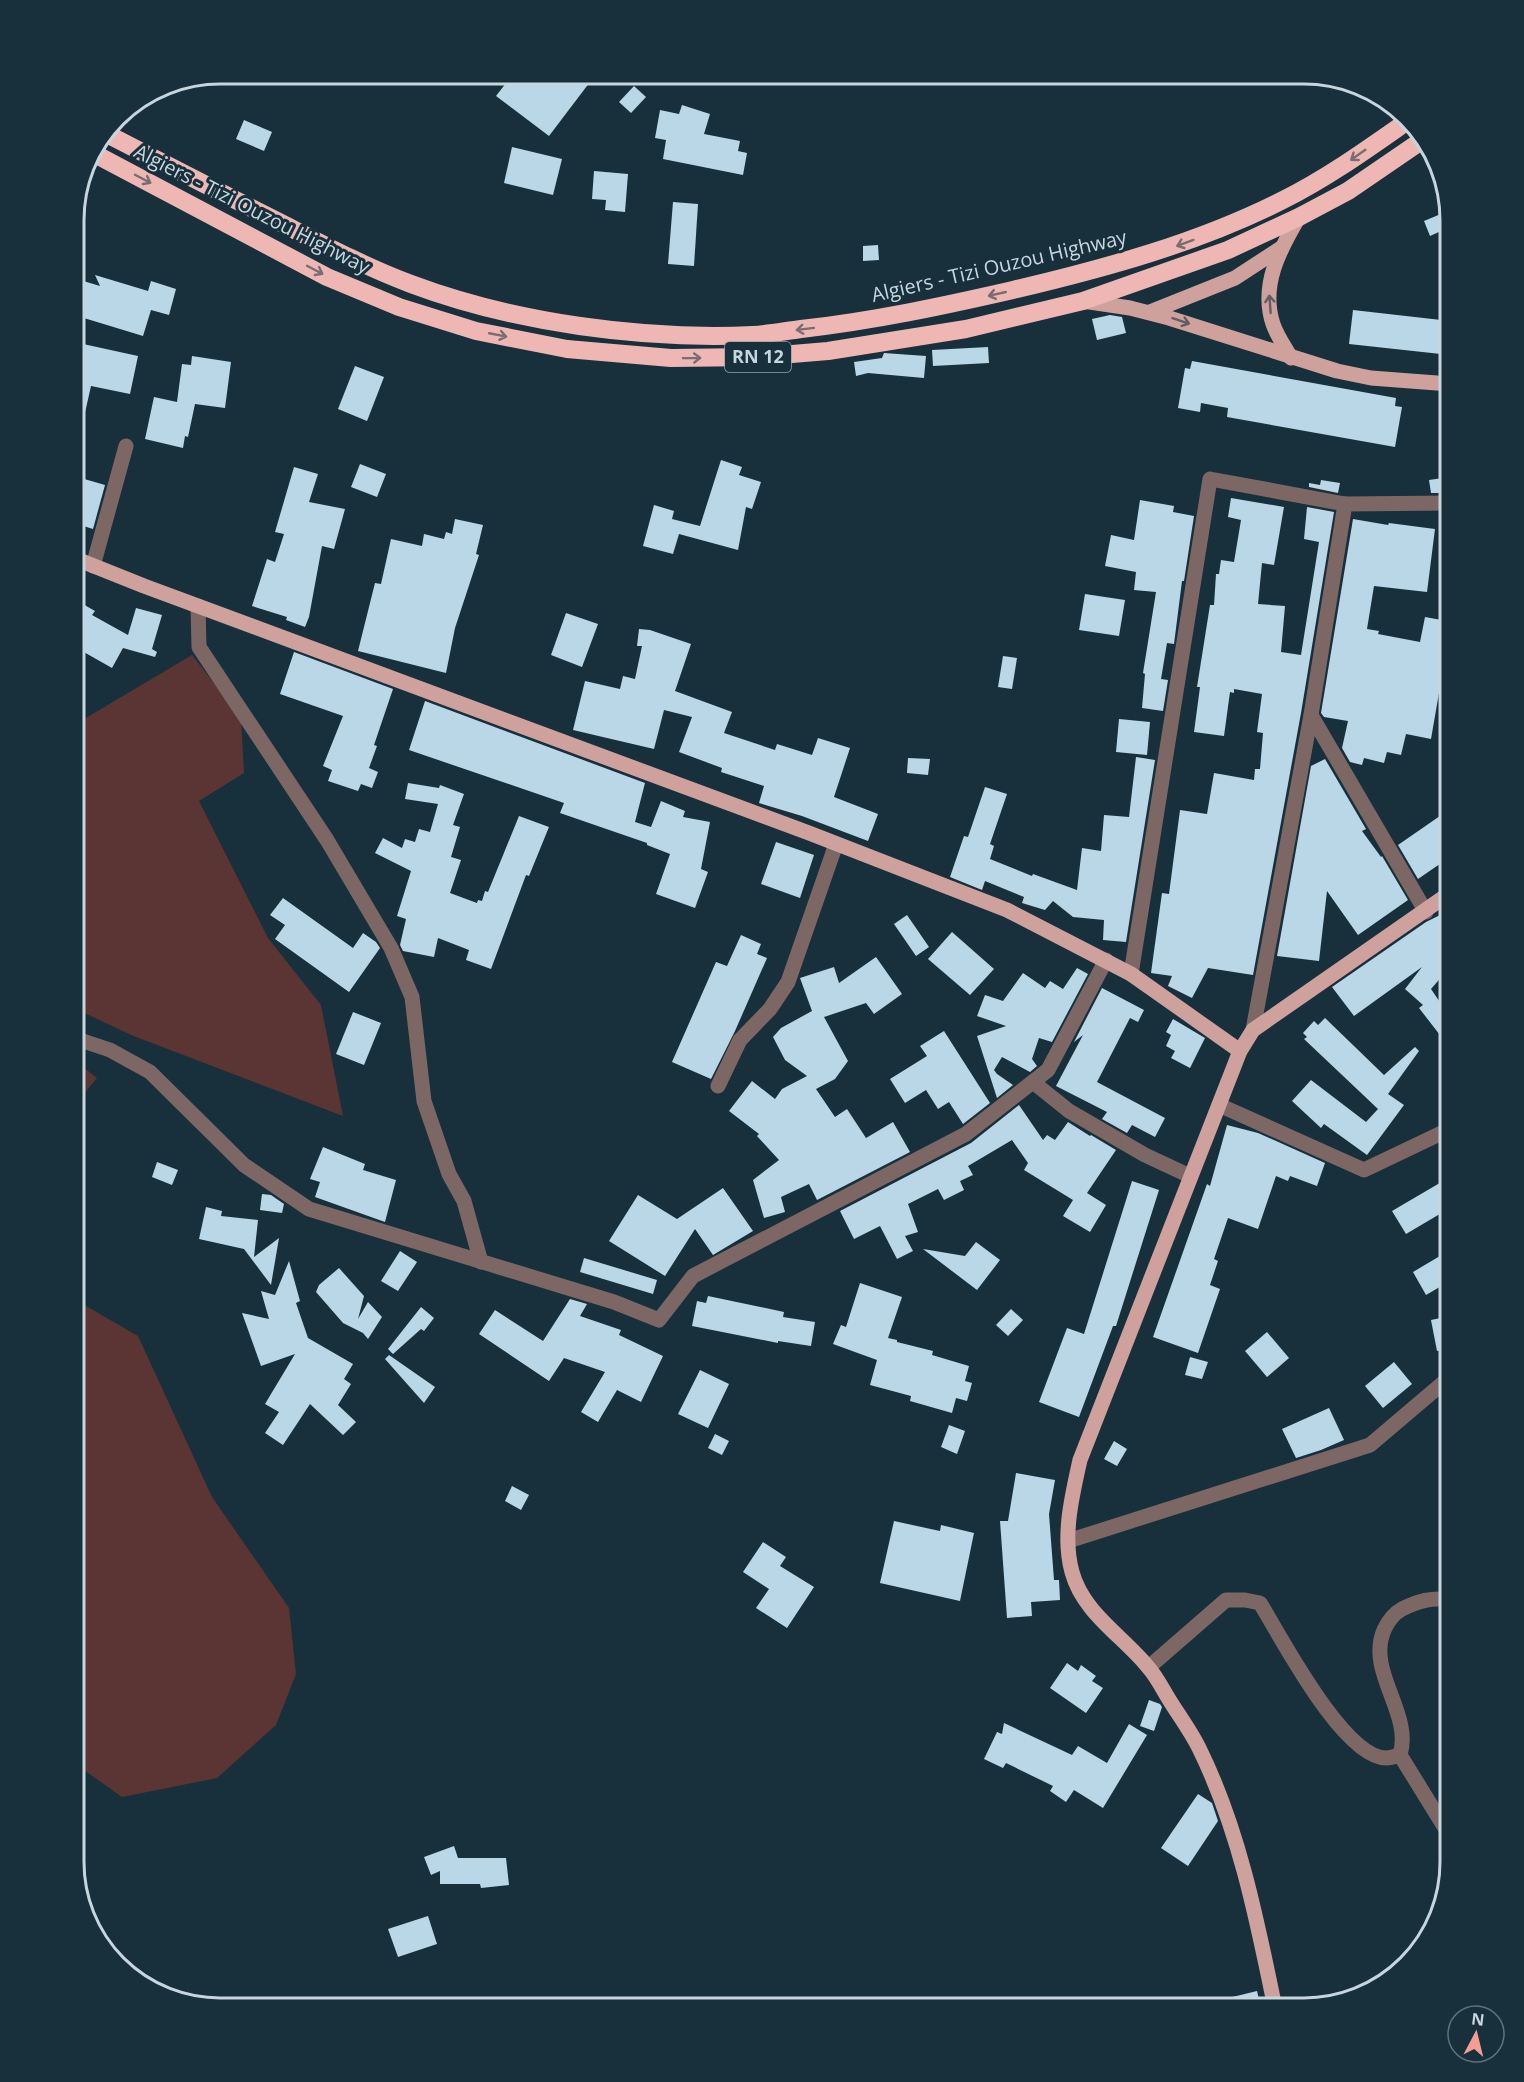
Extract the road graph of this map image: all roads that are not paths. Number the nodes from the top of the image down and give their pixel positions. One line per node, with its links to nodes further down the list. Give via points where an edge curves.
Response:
1 (1401, 125): 2 (highway, Algiers - Tizi Ouzou Highway / RN 12, one-way to 2, via 1334,172 1284,200 1171,248 1074,276 956,303 830,326 754,335 660,334 570,324 485,306 412,284 344,255)
2 (112, 137)
3 (1417, 145): 5 (highway, Algiers - Tizi Ouzou Highway / RN 12, via 1348,191)
4 (100, 157): 7 (highway, Algiers - Tizi Ouzou Highway / RN 12, one-way to 7, via 337,281 399,307 476,331 567,349 671,358 828,351 966,329)
5 (1299, 217): 6 (main road); 7 (highway, Algiers - Tizi Ouzou Highway / RN 12, via 1228,250)
6 (1281, 248): 8 (main road, via 1235,278); 9 (main road, one-way to 6, via 1273,325 1270,310 1272,273)
7 (1083, 301): 8 (main road)
8 (1150, 312): 9 (main road, one-way to 9)
9 (1291, 358): 10 (main road, via 1371,378)
10 (1440, 383)
11 (126, 446): 15 (street)
12 (1440, 503): 13 (street)
13 (1345, 504): 17 (street); 22 (street, via 1210,479)
14 (84, 562): 15 (main road)
15 (93, 566): 16 (main road)
16 (198, 606): 18 (main road); 31 (street, via 199,646 327,840 391,948 412,998 424,1101 449,1174 464,1201)
17 (1311, 715): 20 (street); 23 (street)
18 (836, 844): 21 (main road, via 1007,910); 27 (street, via 788,982 770,1009 740,1040)
19 (1440, 901): 20 (main road)
20 (1426, 912): 23 (main road)
21 (1106, 960): 22 (main road); 26 (street, via 1048,1070)
22 (1131, 974): 25 (main road)
23 (1253, 1030): 25 (main road)
24 (84, 1041): 31 (street, via 110,1050 150,1072 244,1165 309,1209)
25 (1240, 1051): 28 (main road)
26 (1033, 1082): 30 (street, via 1069,1111); 31 (street, via 966,1134 693,1276 658,1320 614,1302)
27 (718, 1086)
28 (1219, 1105): 29 (street, via 1364,1170); 30 (main road)
29 (1440, 1134)
30 (1190, 1176): 33 (main road, via 1080,1460)
31 (481, 1262)
32 (1440, 1385): 33 (street, via 1370,1444)
33 (1068, 1541): 35 (main road, via 1072,1572 1080,1593)
34 (1440, 1600): 36 (street, via 1419,1600 1398,1611 1387,1622 1381,1637 1378,1655 1400,1723)
35 (1149, 1667): 36 (street, via 1226,1600 1260,1603 1312,1691 1347,1735 1369,1753 1386,1759); 38 (main road, via 1198,1746 1224,1803 1257,1918)
36 (1400, 1755): 37 (street)
37 (1440, 1820)
38 (1273, 1998)

